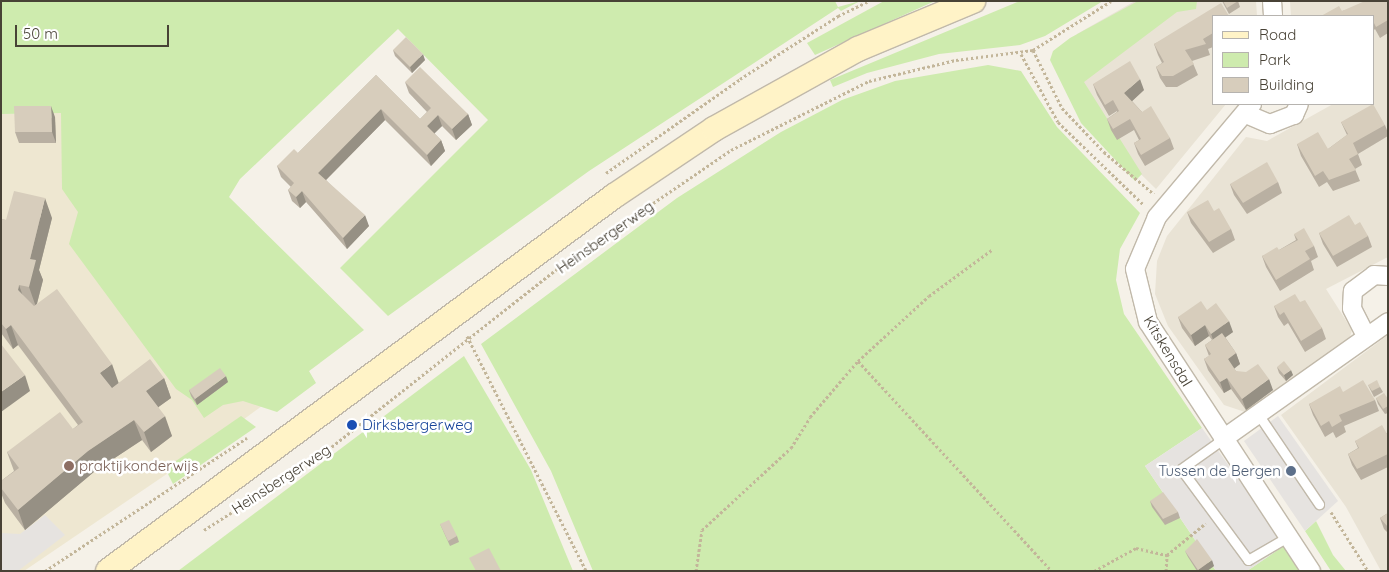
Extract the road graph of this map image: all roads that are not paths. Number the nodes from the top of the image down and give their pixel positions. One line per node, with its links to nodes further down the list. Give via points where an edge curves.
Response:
1 (973, 1): 13 (main road, Heinsbergerweg, via 858,49 714,129 453,315)
2 (1272, 1): 3 (street)
3 (1273, 15)
4 (1299, 105): 5 (street, Kitskensdal, via 1294,115 1270,124)
5 (1249, 109): 10 (street, Kitskensdal, via 1162,210 1135,269 1138,296 1148,322)
6 (1388, 276): 8 (street, via 1374,275 1353,291 1352,308)
7 (1388, 322): 8 (street)
8 (1366, 336): 9 (street)
9 (1258, 414): 10 (street); 11 (lane)
10 (1223, 439): 12 (street, Kitskensdal); 12 (lane, via 1181,469 1248,560)
11 (1319, 504)
12 (1291, 535): 14 (street, Kitskensdal)
13 (108, 571)
14 (1311, 571)

